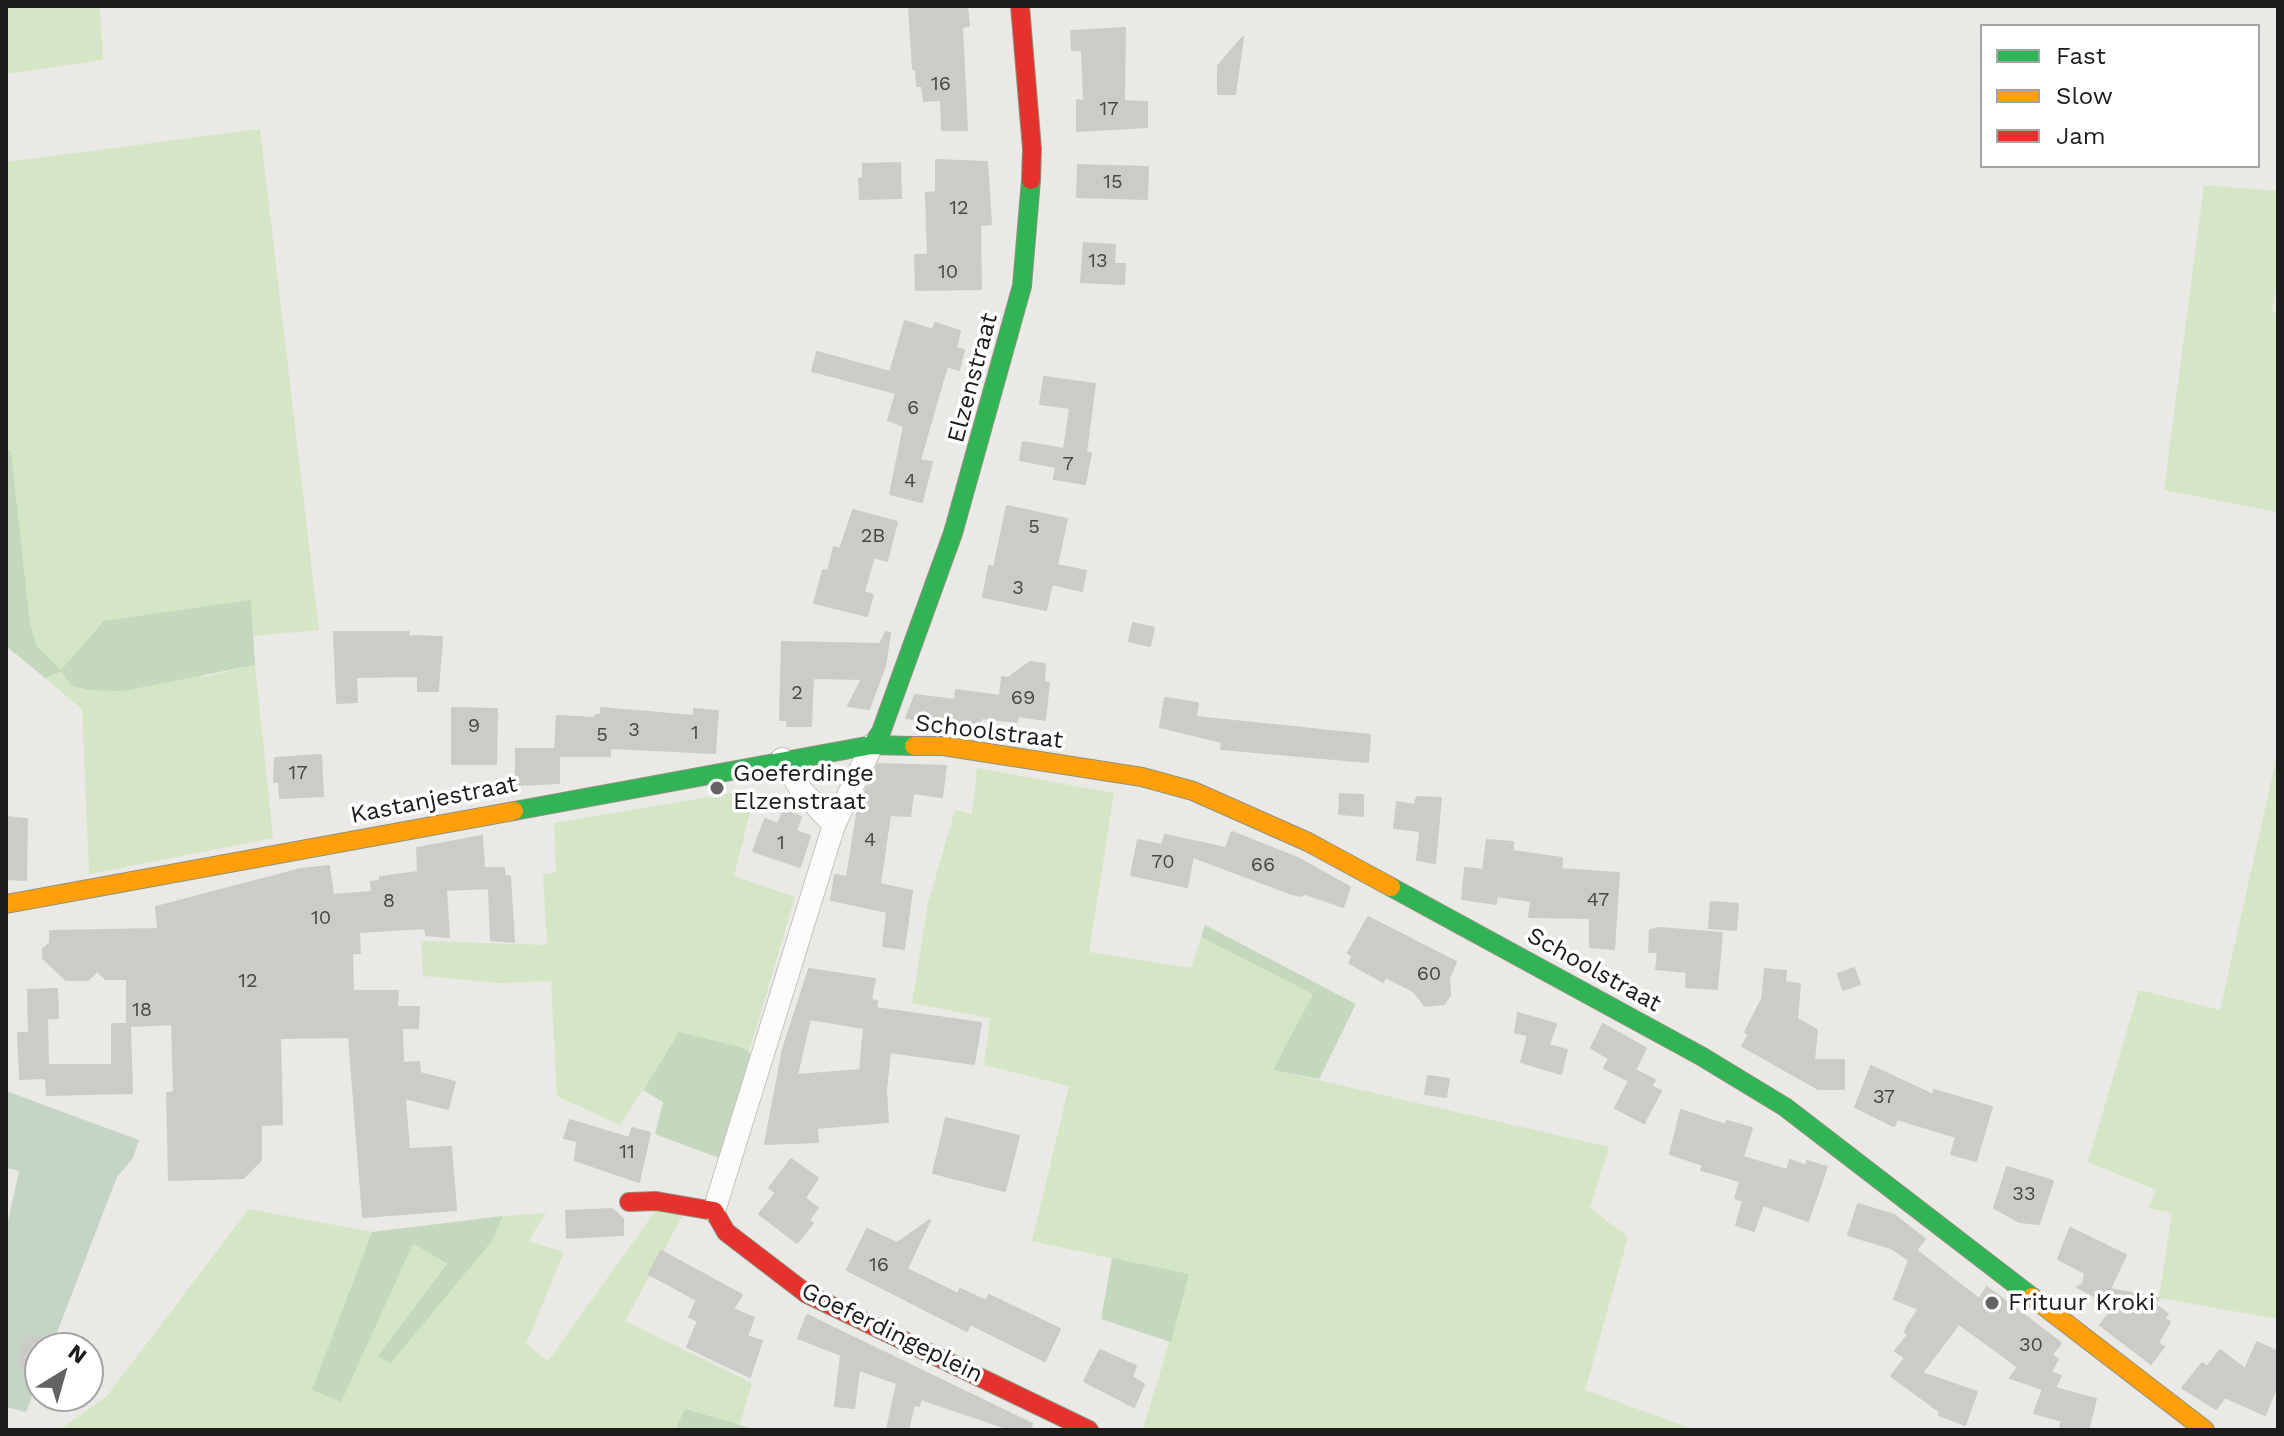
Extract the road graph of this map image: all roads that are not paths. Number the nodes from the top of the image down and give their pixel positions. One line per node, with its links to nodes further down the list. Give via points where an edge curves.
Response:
1 (1020, 6): 2 (street, Elzenstraat, via 1032,149 1022,286 953,533)
2 (872, 745): 3 (street, Kastanjestraat); 4 (street); 8 (street, Schoolstraat, via 943,746 1142,777 1207,797 1308,842 1785,1107)
3 (782, 759): 4 (street, via 802,791); 5 (street, Kastanjestraat)
4 (834, 825): 7 (street)
5 (6, 904)
6 (629, 1202): 7 (street)
7 (714, 1211): 9 (street, Goeferdingeplein, via 726,1232 807,1294)
8 (2179, 1423): 10 (street, Schoolstraat)
9 (1089, 1430)
10 (2205, 1430)

